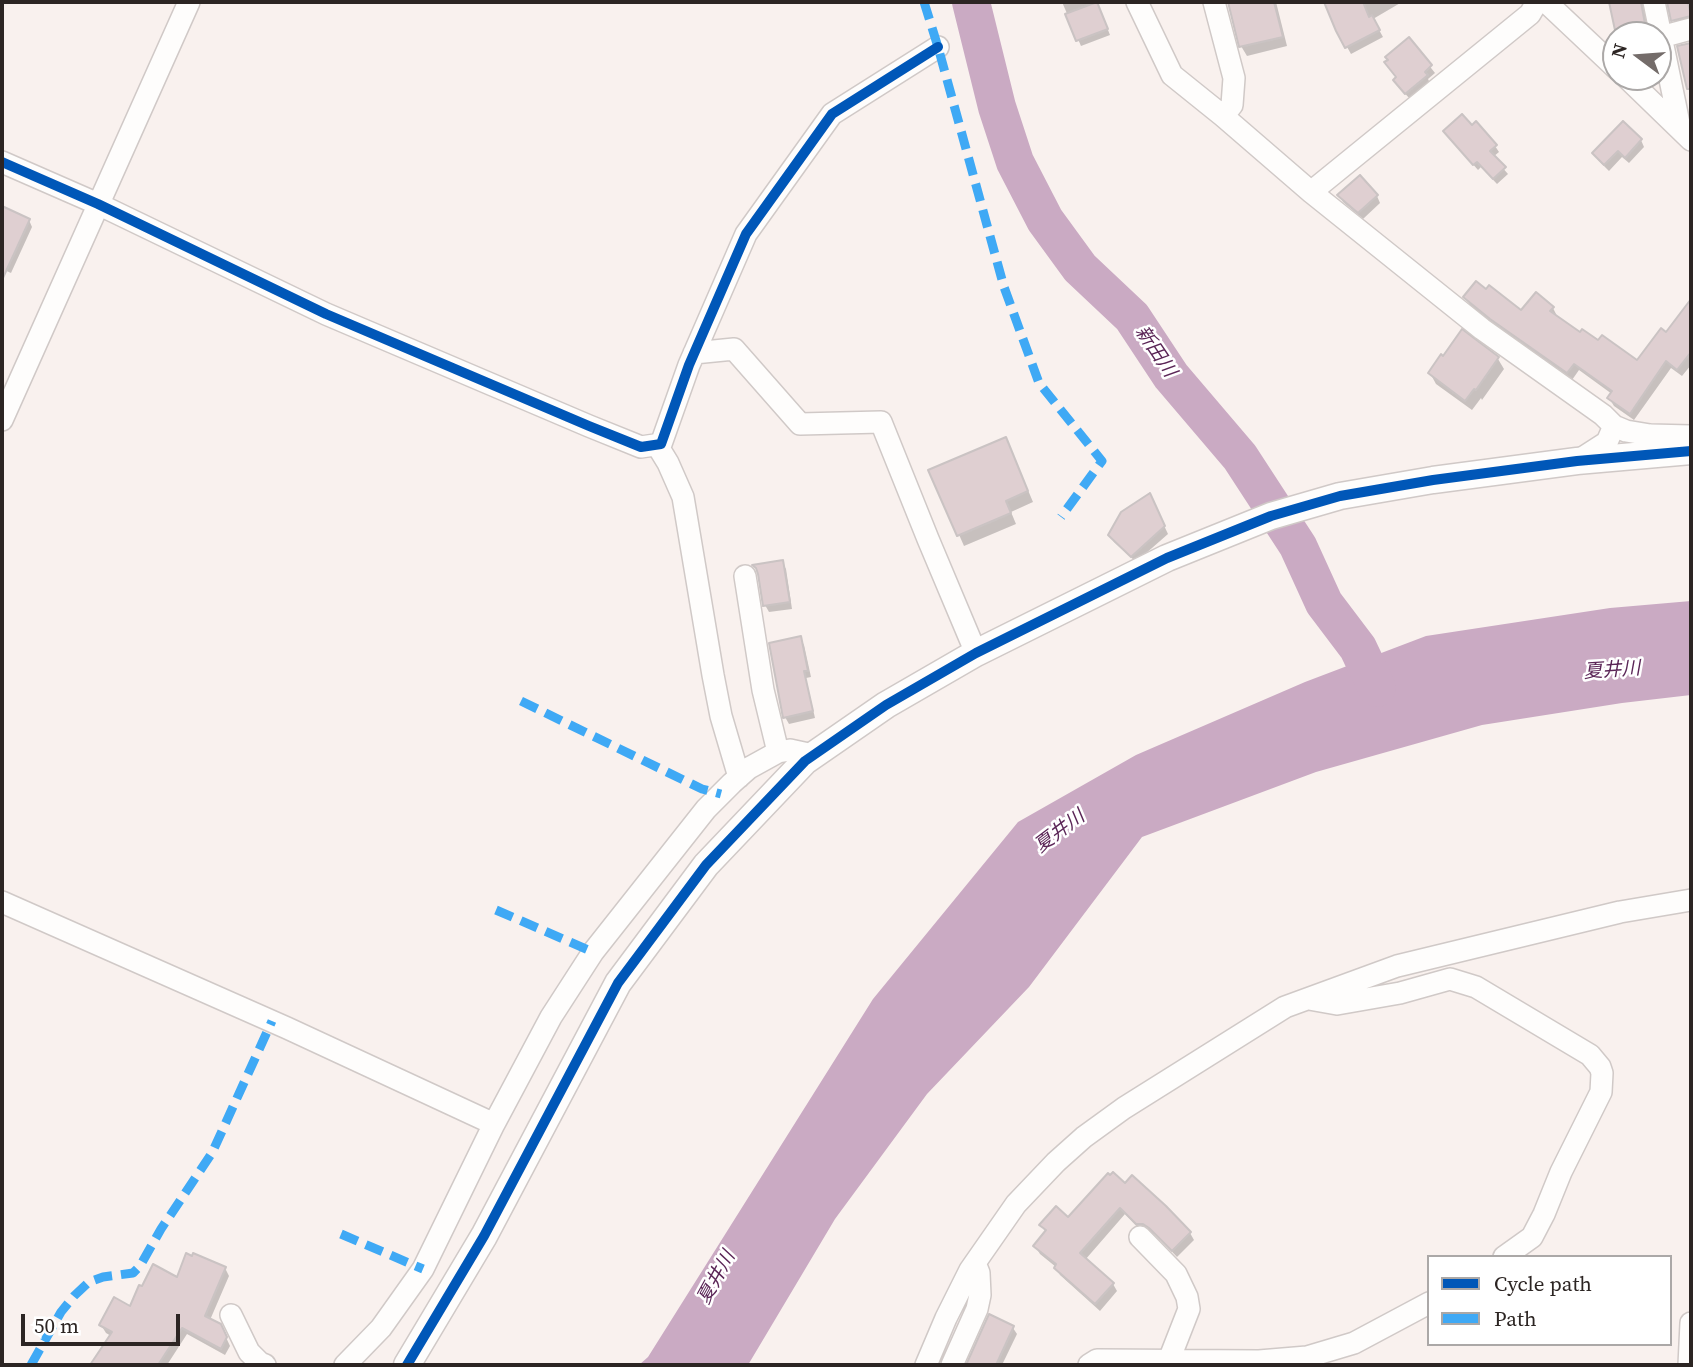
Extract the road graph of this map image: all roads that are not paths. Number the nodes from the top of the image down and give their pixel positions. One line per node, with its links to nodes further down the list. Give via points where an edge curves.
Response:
1 (189, 2): 18 (street)
2 (1137, 2): 14 (street, via 1172,75)
3 (1214, 2): 14 (street, via 1234,78 1232,105)
4 (1537, 2): 17 (street, via 1530,14)
5 (1546, 2): 11 (street)
6 (1654, 2): 7 (street)
7 (1658, 21)
8 (1691, 29): 9 (street)
9 (1672, 34)
10 (939, 47): 19 (street, via 832,114 746,234)
11 (1602, 55)
12 (1672, 78): 15 (street)
13 (1640, 91): 15 (street)
14 (1223, 116): 17 (street)
15 (1688, 137)
16 (2, 162): 18 (street)
17 (1311, 192): 21 (street, via 1482,329)
18 (98, 204): 20 (street); 23 (street, via 326,314 641,447)
19 (694, 353): 23 (street, via 661,444); 27 (street, via 734,349 800,424 881,422)
20 (2, 421)
21 (1614, 426): 22 (street, via 1650,435); 25 (street, via 1607,442)
22 (1691, 436)
23 (657, 444): 30 (street, via 683,496 713,676)
24 (1691, 451): 25 (street)
25 (1577, 461): 27 (street, via 1340,496 1271,516 1167,558)
26 (744, 576): 28 (street)
27 (976, 653): 29 (street, via 886,705)
28 (778, 751): 29 (street); 30 (street)
29 (813, 755): 44 (street, via 706,865 618,983 484,1236)
30 (739, 777): 34 (street, via 706,809 593,952 551,1017)
31 (1691, 900): 33 (street, via 1620,912 1398,966)
32 (2, 902): 34 (street)
33 (1307, 999): 36 (street, via 1337,1004 1450,979 1476,987 1590,1055 1600,1067 1601,1092 1544,1214 1532,1237); 37 (street, via 1285,1007 1084,1137 1016,1204)
34 (494, 1124): 43 (street, via 423,1269 381,1328)
35 (1140, 1237): 41 (street, via 1177,1274 1187,1297 1189,1309)
36 (1507, 1255)
37 (975, 1264): 45 (street); 46 (street, via 980,1295)
38 (1427, 1304): 41 (street, via 1354,1343 1307,1357)
39 (231, 1315): 42 (street, via 249,1352)
40 (1691, 1323): 48 (street)
41 (1169, 1360): 47 (street, via 1097,1360)
42 (265, 1365)
43 (345, 1365)
44 (407, 1365)
45 (926, 1365)
46 (952, 1365)
47 (1089, 1365)
48 (1689, 1365)

